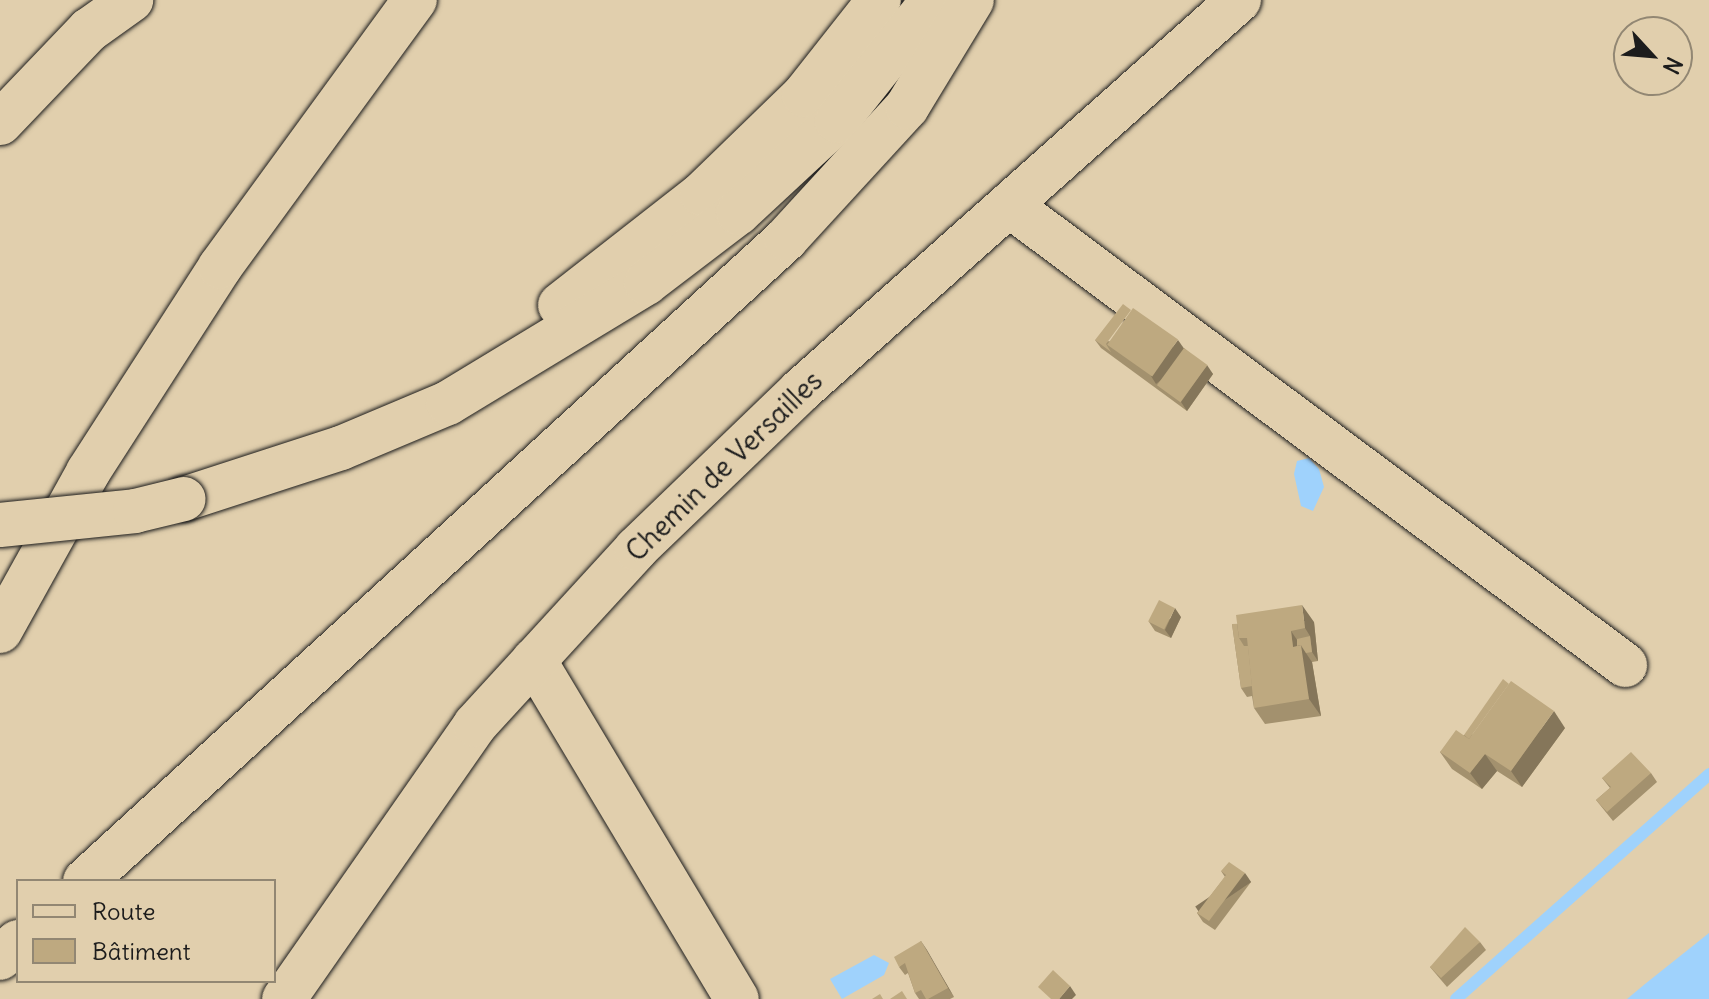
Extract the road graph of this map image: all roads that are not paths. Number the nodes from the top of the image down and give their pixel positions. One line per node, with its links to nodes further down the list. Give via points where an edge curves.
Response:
1 (131, 0): 7 (main road, via 89,30)
2 (415, 0): 11 (main road, via 220,267 88,472)
3 (879, 0): 9 (main road, via 804,95 702,194 605,274 497,348)
4 (933, 0): 9 (main road, via 837,121 738,213 646,283 448,403 341,448)
5 (972, 0): 14 (main road, via 907,107 786,239)
6 (1239, 0): 8 (main road, Chemin de Versailles)
7 (0, 123)
8 (1009, 205): 12 (main road, Chemin de Versailles, via 767,423 636,549); 13 (main road)
9 (250, 477): 10 (main road, bridge, via 135,511)
10 (0, 525)
11 (0, 631)
12 (534, 660): 17 (main road, Chemin de Versailles, via 475,725); 18 (main road)
13 (1625, 665)
14 (87, 879)
15 (16, 944): 16 (main road)
16 (0, 958)
17 (284, 999)
18 (737, 999)

